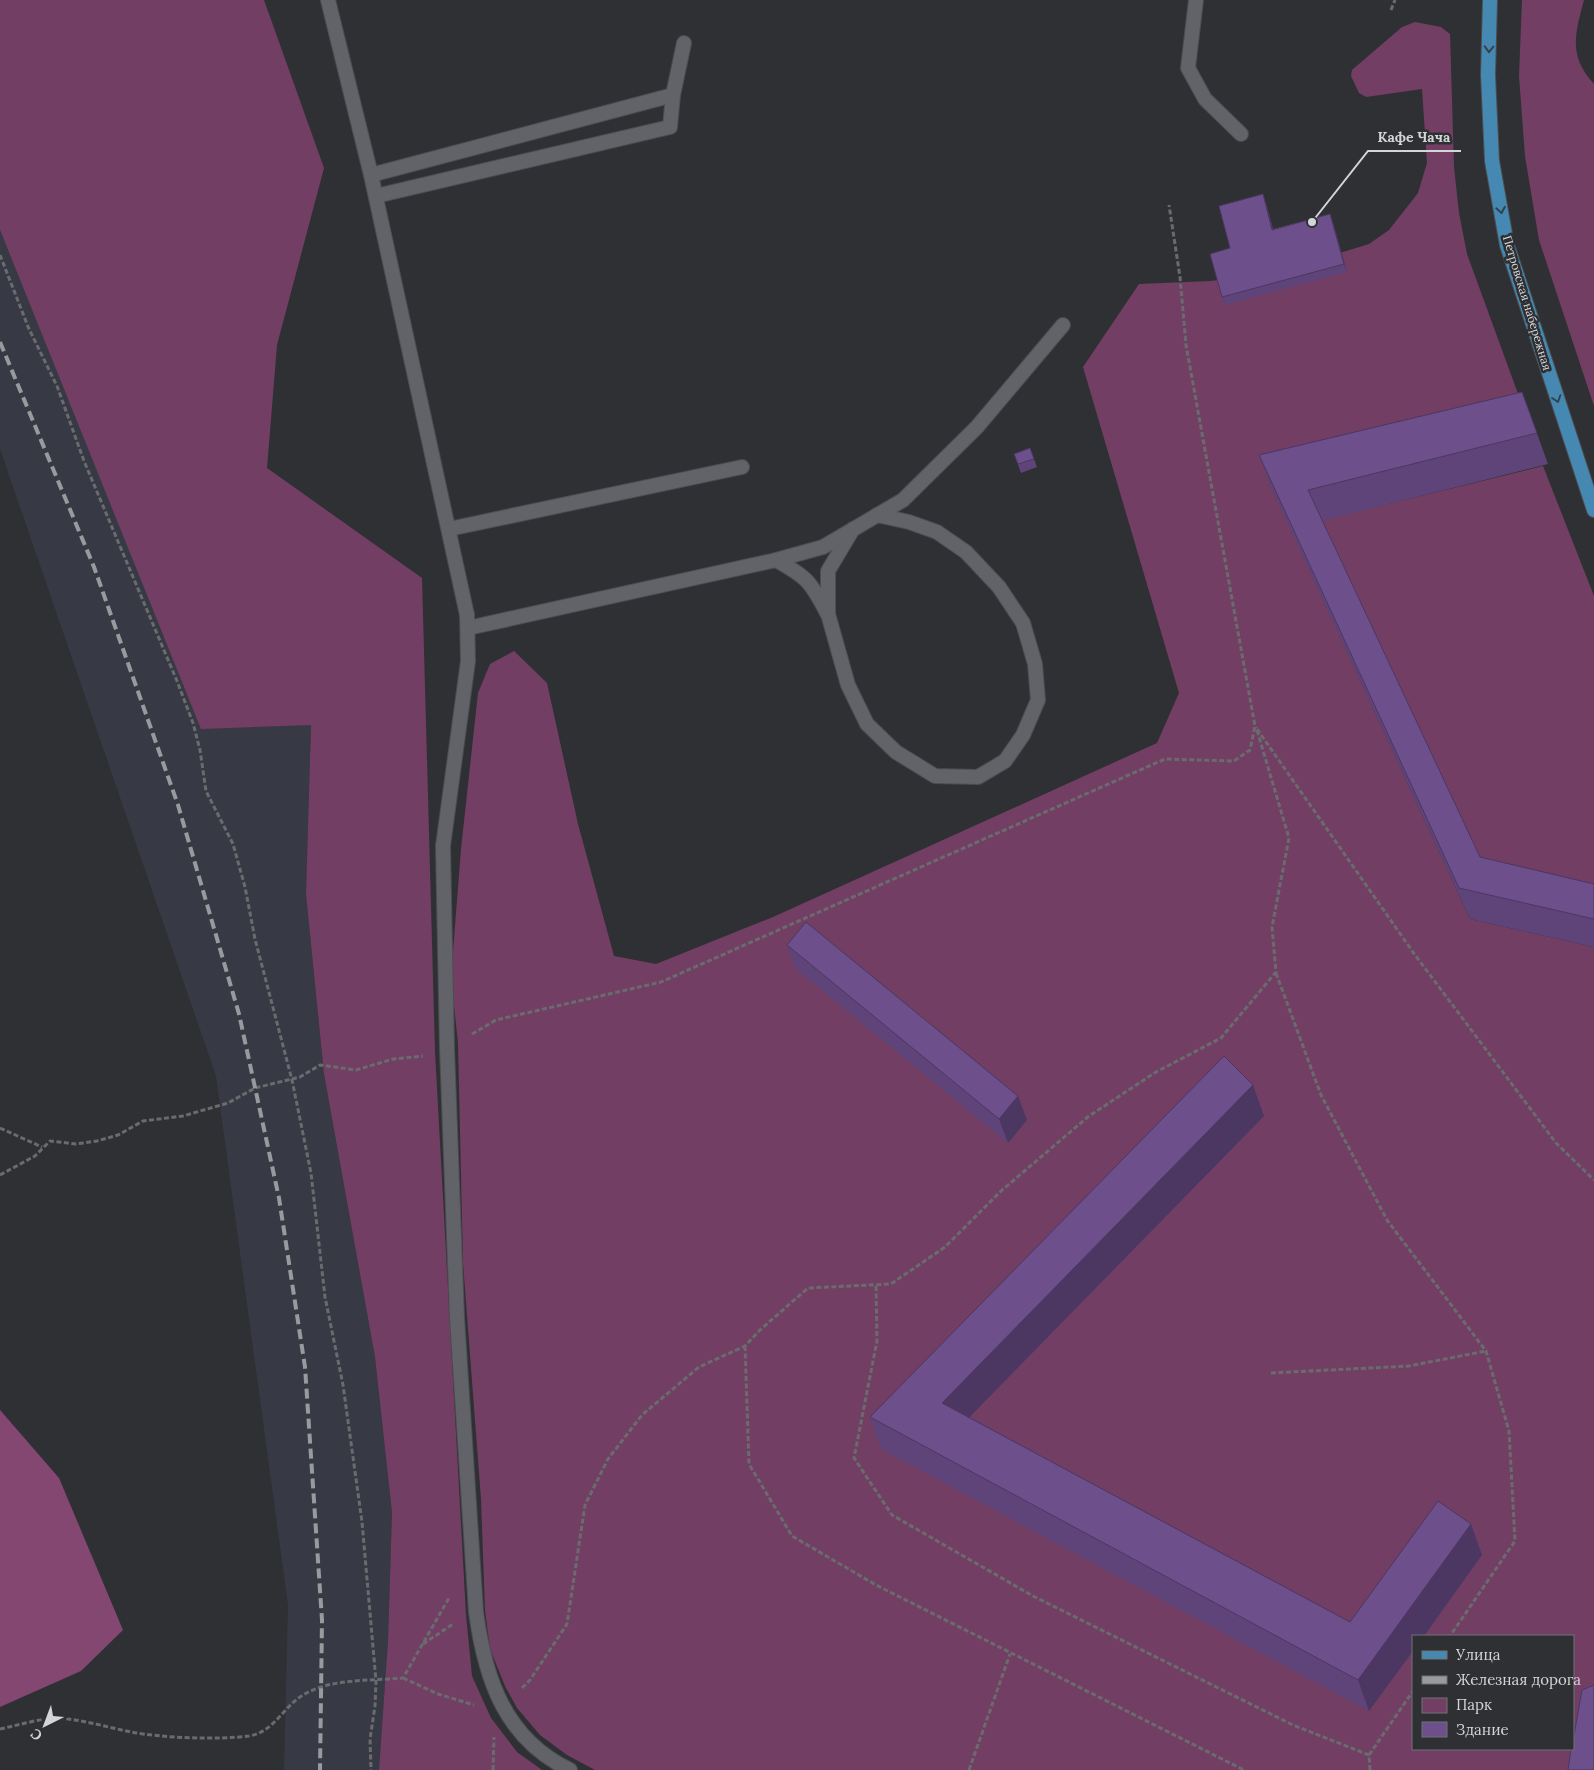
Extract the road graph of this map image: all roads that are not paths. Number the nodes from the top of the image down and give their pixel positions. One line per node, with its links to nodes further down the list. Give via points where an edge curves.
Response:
1 (328, 0): 7 (street)
2 (1196, 0): 6 (street, via 1188,68 1205,99)
3 (1490, 0): 11 (main road, Петровская набережная, one-way to 11, via 1488,75 1492,161 1507,246)
4 (684, 43): 5 (street)
5 (673, 95): 7 (street); 8 (street, via 670,127)
6 (1241, 134)
7 (371, 175): 8 (street)
8 (376, 196): 13 (street)
9 (1063, 325): 12 (street, via 977,427 903,500)
10 (742, 467): 13 (street)
11 (1594, 510)
12 (877, 515): 14 (street); 16 (street, via 936,532 966,552 999,587 1023,624 1035,664 1038,700 1023,735 1005,761 978,777 935,776 896,752 867,724 848,686)
13 (449, 528): 17 (street)
14 (853, 529): 15 (street, via 823,547); 16 (street, via 828,571)
15 (776, 560): 16 (street, via 801,574); 17 (street)
16 (828, 614)
17 (468, 621): 18 (street, via 468,661 443,846 457,1318 476,1612 481,1649 502,1708 541,1752)
18 (570, 1770)

